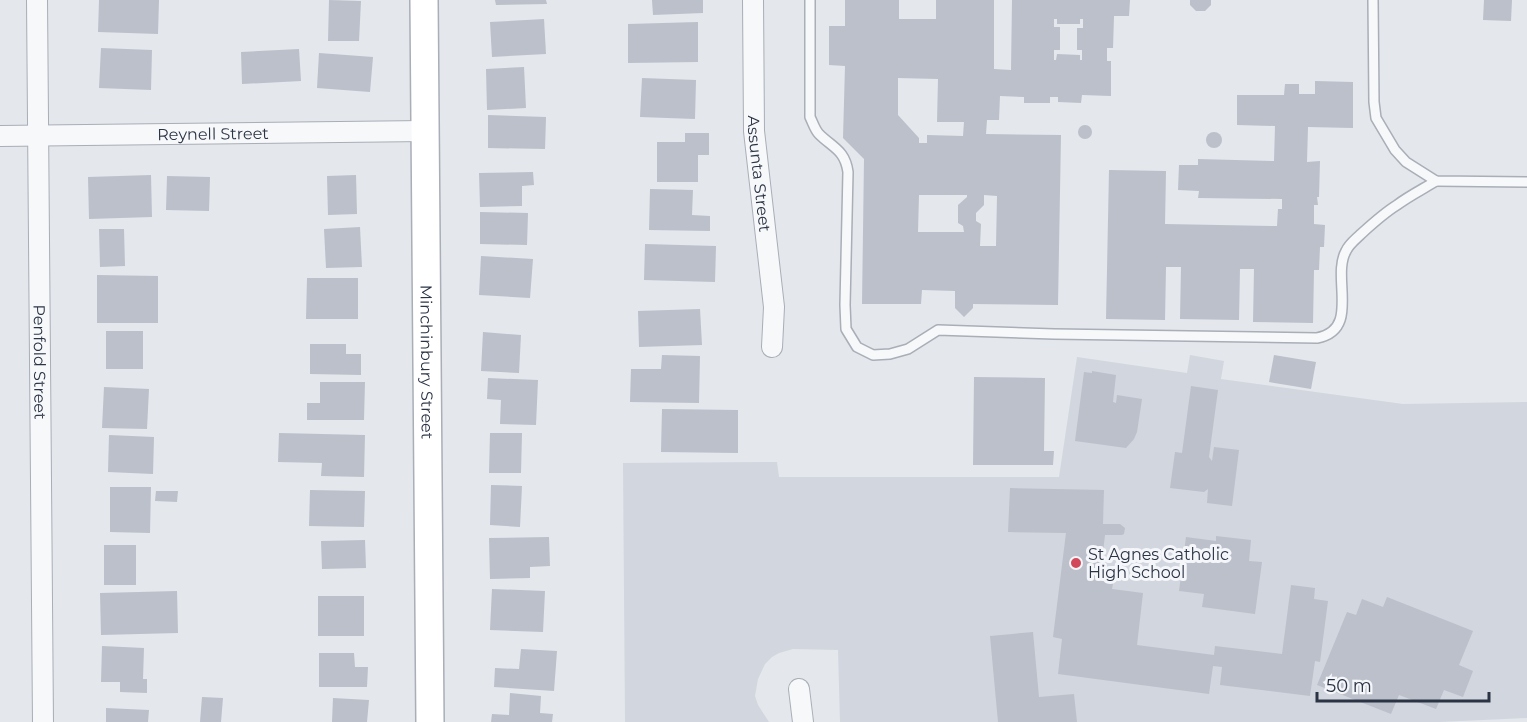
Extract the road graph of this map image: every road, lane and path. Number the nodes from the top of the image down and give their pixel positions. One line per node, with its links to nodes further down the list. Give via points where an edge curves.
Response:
1 (37, 0): 8 (street, Penfold Street)
2 (424, 0): 6 (street, Minchinbury Street)
3 (753, 0): 11 (street, Assunta Street, via 754,131 774,307)
4 (810, 0): 9 (lane, via 810,117 817,132 846,160 848,172 846,329 857,347 873,355 908,350 938,330 1322,337 1334,331 1340,321 1342,268 1345,252 1353,241 1398,204)
5 (1373, 0): 9 (lane, via 1376,118 1406,162)
6 (425, 131): 8 (street, Reynell Street); 14 (street, Minchinbury Street)
7 (0, 136): 8 (street, Reynell Street)
8 (38, 136): 13 (street, Penfold Street)
9 (1436, 181): 10 (lane)
10 (1527, 182)
11 (772, 347)
12 (799, 690): 15 (street)
13 (43, 722)
14 (430, 722)
15 (802, 722)

